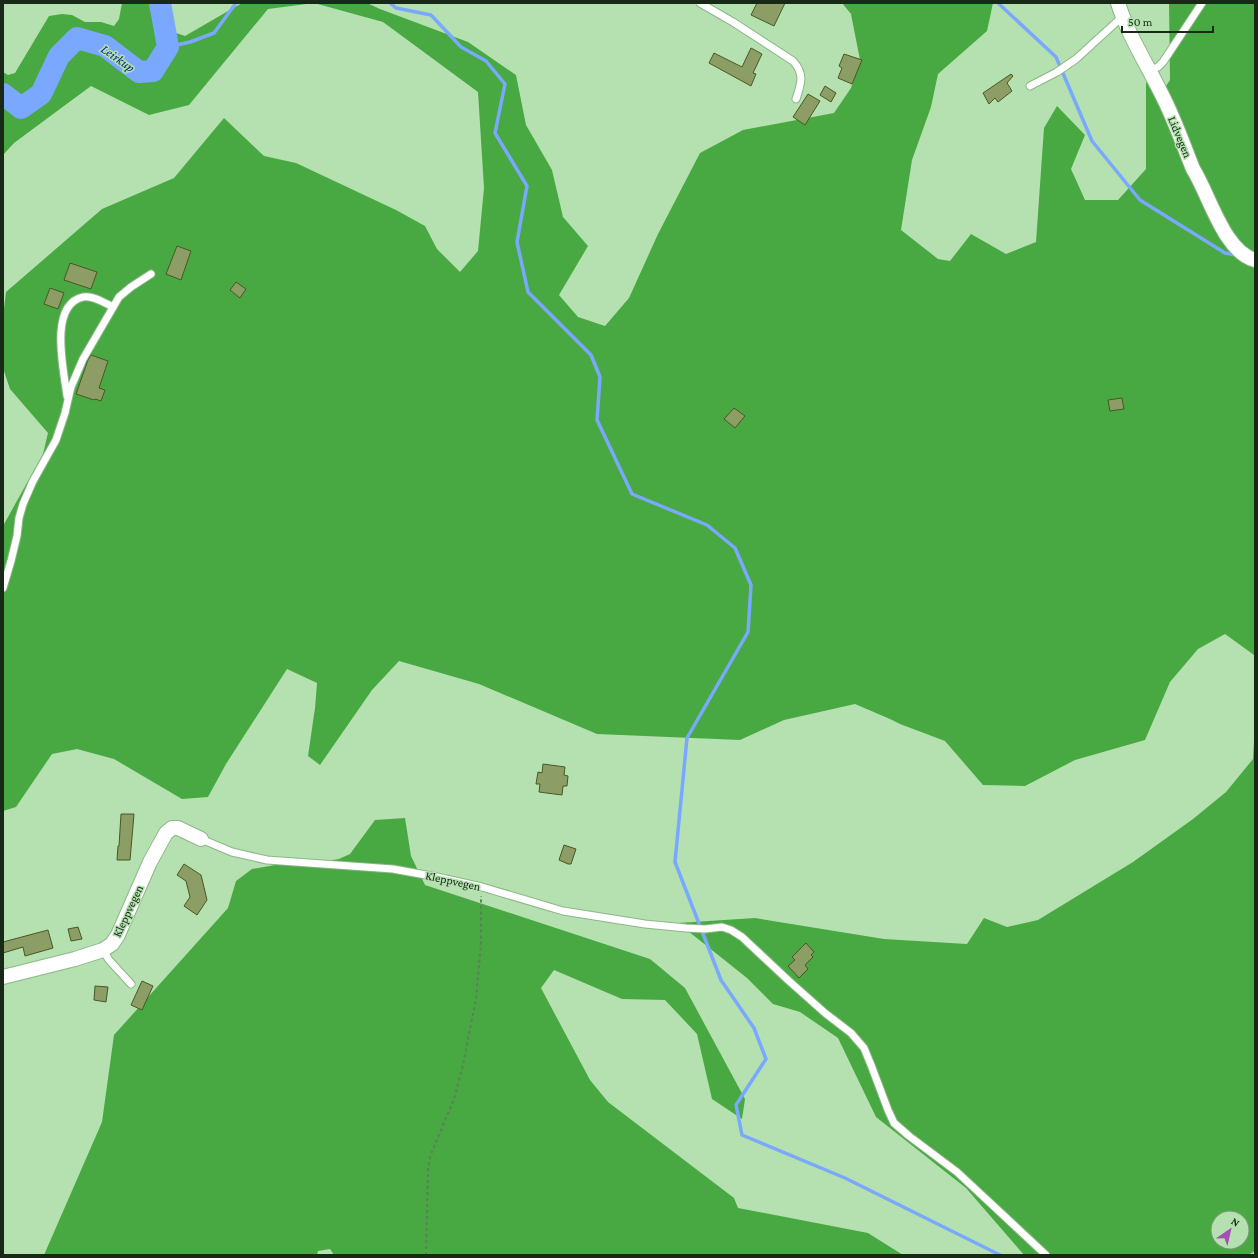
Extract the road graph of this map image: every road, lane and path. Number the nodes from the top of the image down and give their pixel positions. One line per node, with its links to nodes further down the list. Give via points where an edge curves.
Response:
1 (700, 3): 7 (lane, via 793,61 801,75)
2 (1118, 3): 4 (street, Lidvegen)
3 (1202, 3): 5 (lane, via 1163,62)
4 (1122, 17): 5 (street, Lidvegen); 6 (lane, via 1076,59)
5 (1149, 70): 8 (street, Lidvegen, via 1226,235 1241,253)
6 (1030, 86)
7 (796, 99)
8 (1255, 260)
9 (151, 274): 10 (lane, via 124,292)
10 (112, 307): 11 (lane, via 83,359); 11 (lane, via 83,297 72,303 65,312 62,322 62,354)
11 (68, 398): 12 (lane, via 56,440 23,504)
12 (3, 588)
13 (201, 839): 14 (lane, Kleppvegen, via 232,852 267,860 393,870); 15 (street, Kleppvegen, via 178,828 172,828 166,833 150,862 118,935 112,944)
14 (482, 887): 18 (path, via 476,999 454,1099 431,1154 428,1168); 19 (lane, Kleppvegen, via 563,911 686,928 722,927 742,937 794,986 851,1033 864,1048 894,1123 958,1172)
15 (103, 950): 16 (street, Kleppvegen); 17 (lane)
16 (3, 977)
17 (131, 984)
18 (426, 1255)
19 (1046, 1255)

